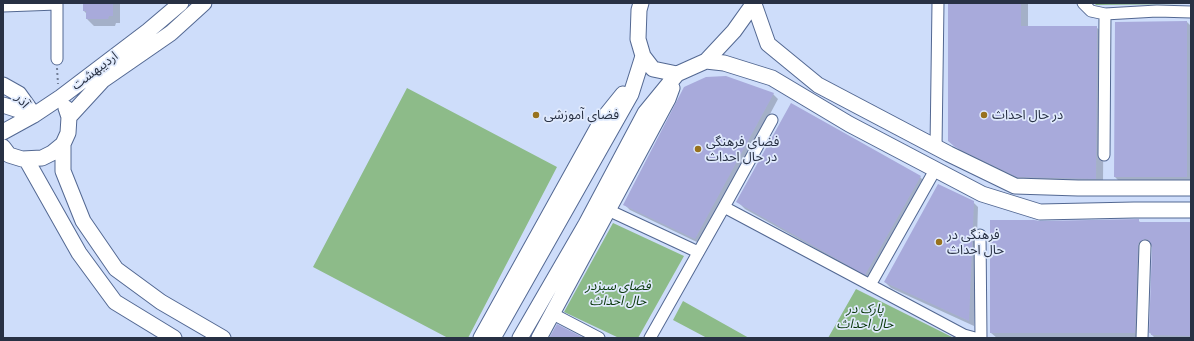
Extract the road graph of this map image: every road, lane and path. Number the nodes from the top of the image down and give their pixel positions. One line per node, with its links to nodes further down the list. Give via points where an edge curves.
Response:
1 (204, 3): 20 (street, via 171,33 103,80)
2 (641, 3): 11 (street, via 638,39)
3 (754, 3): 13 (street, via 734,31); 25 (street, via 768,44 818,85)
4 (938, 3): 25 (street)
5 (1083, 3): 10 (street, via 1091,11)
6 (57, 4): 8 (street); 12 (street)
7 (177, 5): 17 (street, اردیبهشت, via 148,31)
8 (3, 6)
9 (1191, 12): 10 (street)
10 (1105, 14): 26 (street)
11 (643, 56): 14 (street, via 653,69); 15 (street)
12 (57, 59): 17 (path)
13 (706, 61): 14 (street); 29 (street, via 724,63 772,78 849,124)
14 (677, 74): 32 (street, via 668,100); 43 (street, via 645,113 586,224)
15 (637, 76): 41 (street, via 602,120); 42 (street, via 631,94)
16 (3, 85): 19 (street, آذر, via 19,94)
17 (60, 98): 19 (street, اردیبهشت); 20 (street)
18 (3, 105): 19 (street, آذر)
19 (34, 115): 22 (street, اردیبهشت)
20 (69, 117): 23 (street, via 68,133)
21 (772, 120): 31 (street)
22 (3, 132)
23 (63, 144): 27 (street, via 42,158); 40 (street, via 63,171 83,220 116,269 161,302)
24 (3, 147): 27 (street, via 9,155)
25 (936, 147): 30 (street, via 1015,186)
26 (1104, 155)
27 (24, 159): 28 (street); 39 (street, via 79,253 115,302)
28 (3, 161)
29 (935, 170): 33 (street, via 982,194 1040,212); 37 (street)
30 (1189, 186)
31 (724, 207): 36 (street); 37 (street)
32 (608, 210): 36 (street); 38 (street)
33 (1191, 210)
34 (980, 235): 48 (street)
35 (1145, 246): 49 (street)
36 (698, 252): 46 (street)
37 (870, 286): 47 (street, via 964,336)
38 (553, 314): 44 (street); 45 (street)
39 (174, 338)
40 (223, 338)
41 (481, 338)
42 (493, 338)
43 (520, 338)
44 (539, 338)
45 (599, 338)
46 (650, 338)
47 (975, 338)
48 (981, 338)
49 (1142, 338)

